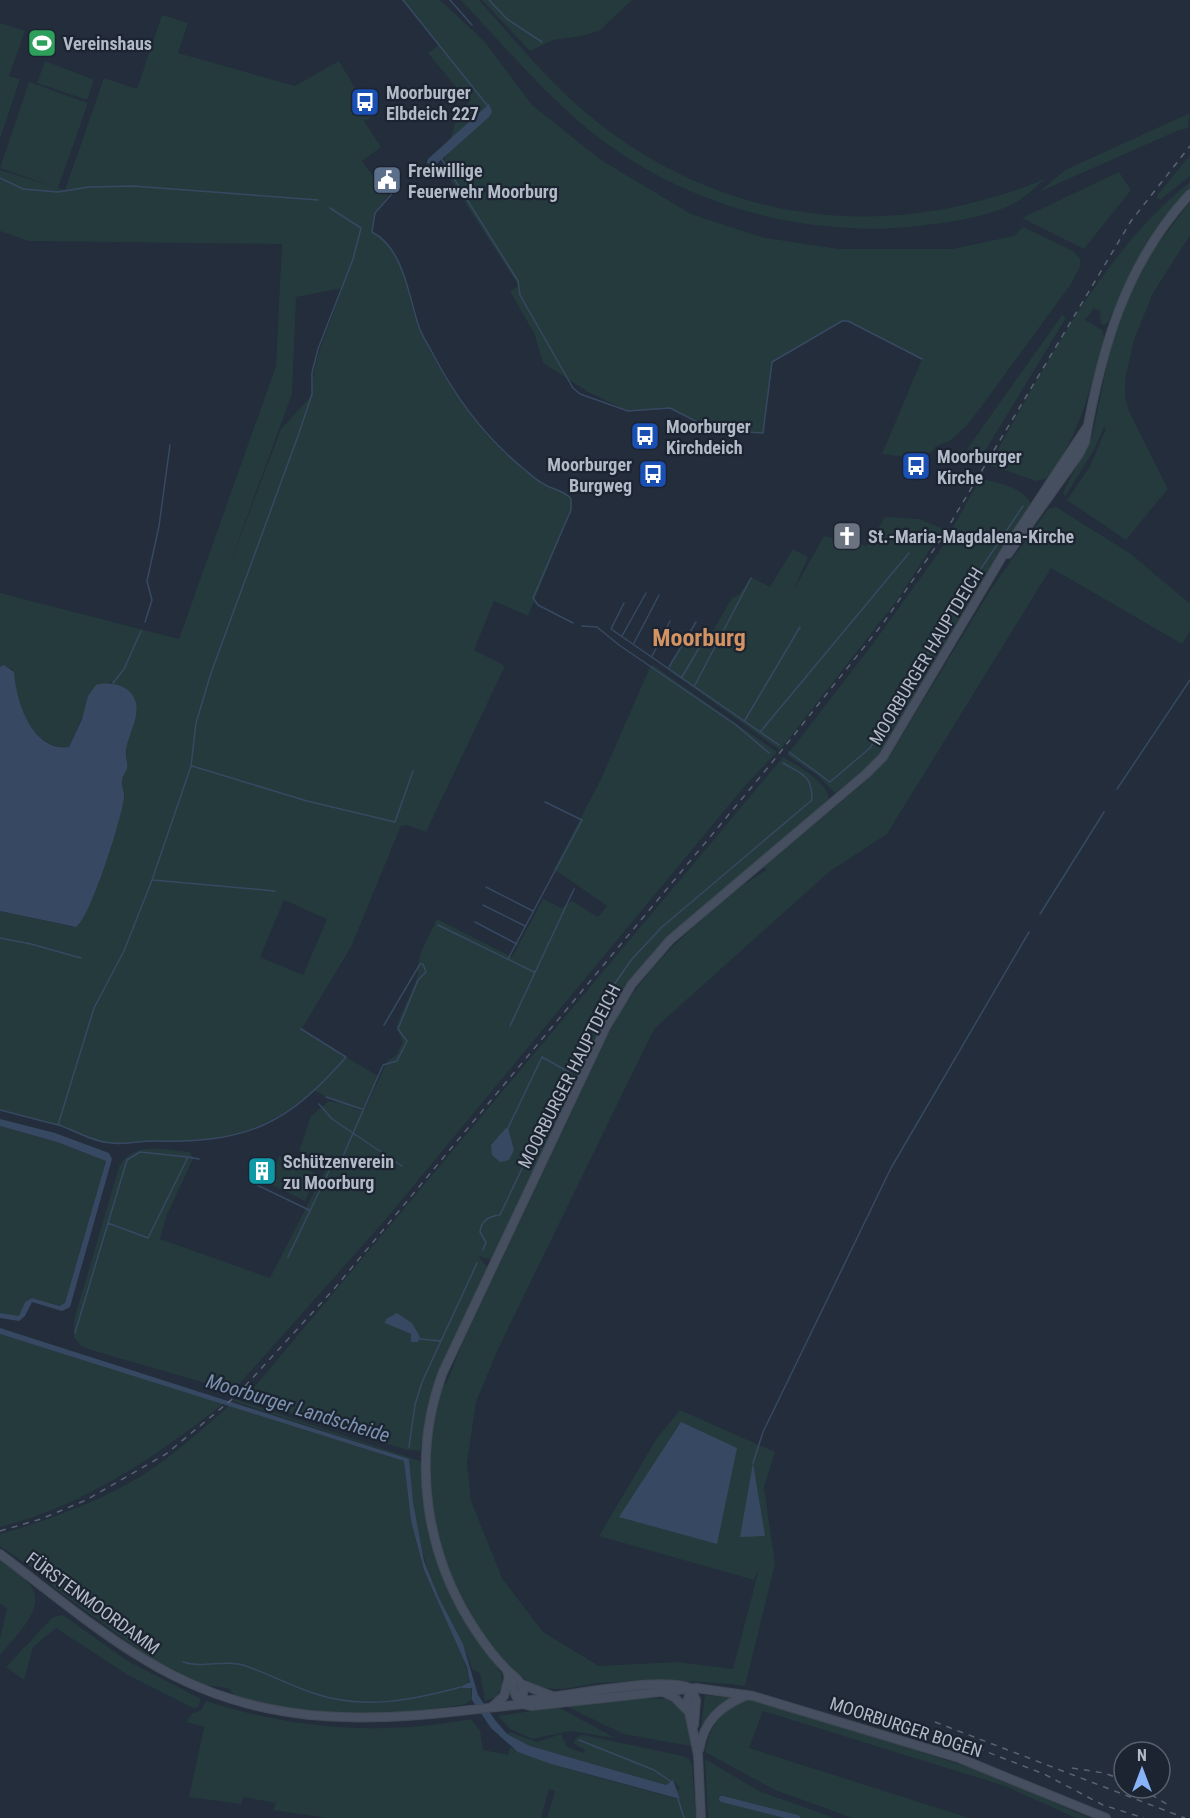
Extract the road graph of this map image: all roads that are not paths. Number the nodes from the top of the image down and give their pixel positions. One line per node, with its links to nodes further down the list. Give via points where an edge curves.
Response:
1 (1190, 194): 3 (main road, MOORBURGER HAUPTDEICH, via 1155,237 1128,285 1106,344 1079,454 1046,494 1001,562 892,744 878,763 676,934 632,984 606,1027 449,1359 427,1435 430,1519 439,1557 455,1596)
2 (0, 1554): 9 (main road, FÜRSTENMOORDAMM, via 147,1662 222,1696 277,1711 343,1719 414,1717 491,1708)
3 (508, 1673): 4 (main road, MOORBURGER HAUPTDEICH); 9 (main road); 10 (main road, MOORBURGER HAUPTDEICH)
4 (521, 1684): 8 (main road); 10 (main road)
5 (691, 1689): 6 (main road, FÜRSTENMOORDAMM); 7 (main road, MOORBURGER BOGEN); 8 (main road, FÜRSTENMOORDAMM, via 659,1685); 11 (main road); 12 (main road, via 696,1700)
6 (657, 1691): 10 (main road, FÜRSTENMOORDAMM); 11 (main road, via 674,1697)
7 (749, 1695): 13 (main road, via 730,1703 708,1723); 15 (main road, MOORBURGER BOGEN, via 959,1758)
8 (556, 1697): 10 (main road, FÜRSTENMOORDAMM)
9 (503, 1703): 10 (main road, FÜRSTENMOORDAMM)
10 (523, 1704)
11 (689, 1711): 12 (main road)
12 (694, 1730): 13 (main road)
13 (698, 1755): 14 (main road)
14 (701, 1818)
15 (1106, 1818)

